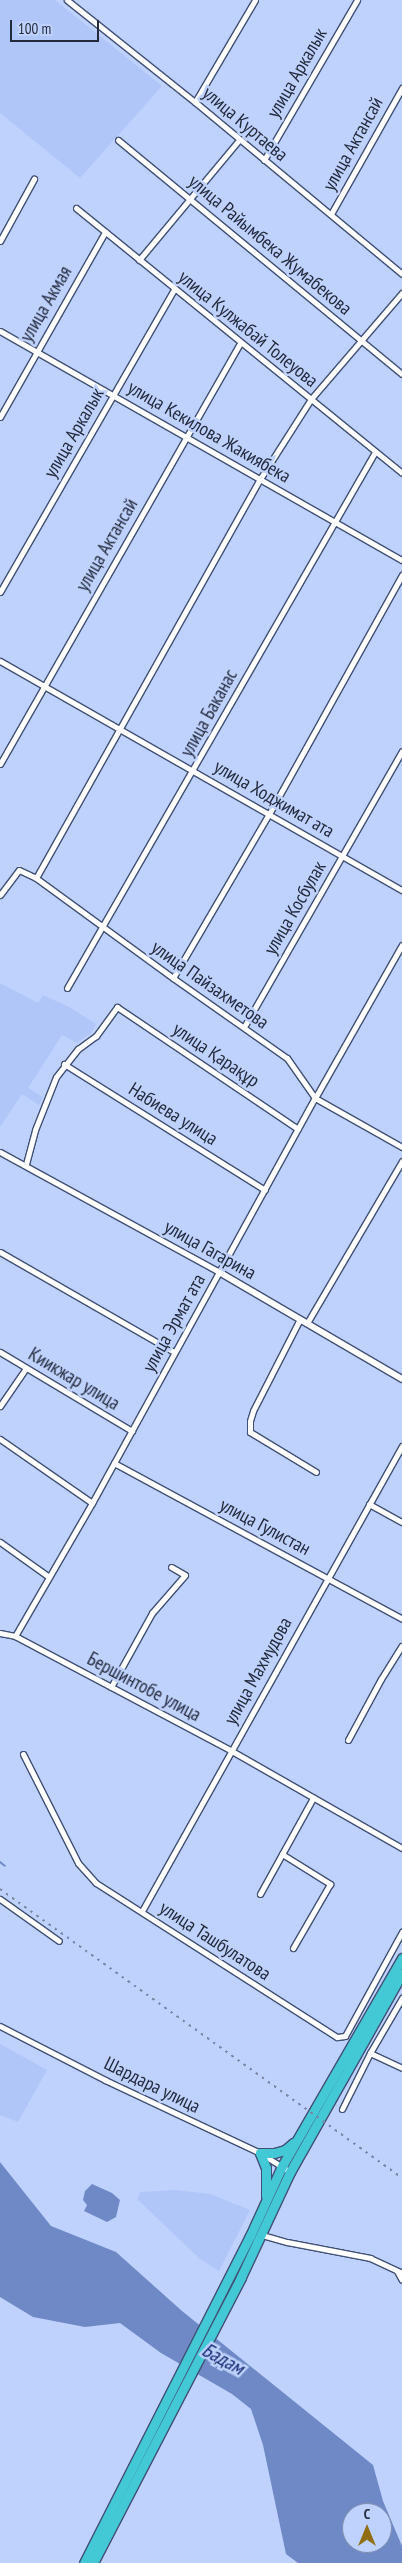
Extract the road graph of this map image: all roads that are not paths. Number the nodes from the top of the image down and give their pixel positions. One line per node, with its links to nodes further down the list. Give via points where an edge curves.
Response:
1 (68, 0): 5 (street, улица Куртаева)
2 (255, 0): 5 (street)
3 (356, 0): 8 (street, улица Аркалык)
4 (402, 88): 12 (street, улица Актансай)
5 (195, 102): 7 (street, улица Куртаева)
6 (118, 140): 10 (street, улица Райымбека Жумабекова)
7 (240, 140): 8 (street, улица Куртаева); 10 (street)
8 (264, 160): 12 (street, улица Куртаева)
9 (34, 179): 14 (street)
10 (191, 200): 15 (street); 21 (street, улица Райымбека Жумабекова)
11 (76, 208): 13 (street, улица Кулжабай Толеуова)
12 (331, 214): 17 (street, улица Куртаева)
13 (104, 232): 15 (street, улица Кулжабай Толеуова); 23 (street, улица Акмая)
14 (0, 241)
15 (139, 260): 18 (street, улица Кулжабай Толеуова)
16 (402, 265): 17 (street)
17 (400, 272)
18 (174, 289): 22 (street, улица Кулжабай Толеуова); 25 (street, улица Аркалык)
19 (402, 293): 21 (street)
20 (0, 331): 23 (street, улица Кекилова Жакиябека)
21 (362, 341): 24 (street, улица Райымбека Жумабекова); 26 (street)
22 (240, 343): 26 (street, улица Кулжабай Толеуова); 28 (street, улица Актансай)
23 (37, 351): 25 (street, улица Кекилова Жакиябека); 27 (street, улица Акмая)
24 (402, 374)
25 (113, 395): 28 (street, улица Кекилова Жакиябека); 35 (street, улица Аркалык)
26 (310, 399): 29 (street, улица Кулжабай Толеуова); 31 (street)
27 (0, 417)
28 (186, 436): 31 (street, улица Кекилова Жакиябека); 37 (street, улица Актансай)
29 (375, 452): 30 (street, улица Кулжабай Толеуова); 32 (street, улица Баканас)
30 (402, 473)
31 (260, 479): 32 (street, улица Кекилова Жакиябека); 38 (street)
32 (335, 521): 33 (street, улица Кекилова Жакиябека); 41 (street, улица Баканас)
33 (402, 560)
34 (402, 575): 42 (street)
35 (0, 592)
36 (0, 661): 37 (street, улица Ходжимат ата)
37 (44, 686): 38 (street, улица Ходжимат ата); 40 (street, улица Актансай)
38 (120, 728): 41 (street, улица Ходжимат ата); 44 (street)
39 (402, 751): 43 (street, улица Косбулак)
40 (0, 764)
41 (194, 770): 42 (street, улица Ходжимат ата); 47 (street, улица Баканас)
42 (268, 814): 43 (street, улица Ходжимат ата); 49 (street)
43 (342, 856): 45 (street, улица Ходжимат ата); 51 (street, улица Косбулак)
44 (36, 878): 46 (street, улица Пайзахметова, via 19,870); 47 (street, улица Пайзахметова)
45 (402, 890)
46 (0, 895)
47 (104, 927): 49 (street, улица Пайзахметова); 50 (street, улица Баканас)
48 (402, 945): 53 (street, улица Эрмат ата)
49 (173, 978): 51 (street, улица Пайзахметова)
50 (67, 988)
51 (244, 1027): 53 (street, улица Пайзахметова, via 287,1058)
52 (64, 1064): 54 (street, улица Қарақұр, via 96,1036 117,1007); 58 (street, via 35,1130); 59 (street, Набиева улица)
53 (314, 1098): 54 (street, улица Эрмат ата); 55 (street, улица Пайзахметова)
54 (298, 1129): 59 (street, улица Эрмат ата)
55 (402, 1147)
56 (0, 1152): 58 (street, улица Гагарина)
57 (402, 1161): 63 (street)
58 (26, 1164): 61 (street, улица Гагарина)
59 (265, 1190): 61 (street, улица Эрмат ата)
60 (0, 1252): 65 (street)
61 (219, 1272): 62 (street, улица Гагарина); 65 (street, улица Эрмат ата)
62 (300, 1319): 63 (street, улица Гагарина); 73 (street, via 253,1411 250,1432)
63 (307, 1323): 67 (street, улица Гагарина)
64 (0, 1352): 66 (street, Киикжар улица)
65 (174, 1352): 69 (street, улица Эрмат ата)
66 (26, 1368): 68 (street); 69 (street, Киикжар улица)
67 (402, 1379)
68 (0, 1406)
69 (132, 1431): 72 (street, улица Эрмат ата)
70 (0, 1439): 74 (street)
71 (402, 1446): 75 (street, улица Махмудова)
72 (114, 1463): 74 (street, улица Эрмат ата); 80 (street, улица Гулистан)
73 (316, 1472)
74 (92, 1503): 79 (street, улица Эрмат ата)
75 (369, 1504): 76 (street); 80 (street, улица Махмудова)
76 (402, 1522)
77 (0, 1542): 79 (street)
78 (172, 1567): 85 (street, via 185,1575 152,1613)
79 (49, 1577): 83 (street, улица Эрмат ата)
80 (328, 1577): 81 (street, улица Гулистан); 87 (street, улица Махмудова)
81 (402, 1619)
82 (0, 1633): 83 (street, Бершинтобе улица)
83 (15, 1636): 85 (street, Бершинтобе улица)
84 (402, 1646): 86 (street)
85 (111, 1687): 87 (street, Бершинтобе улица)
86 (348, 1740)
87 (230, 1750): 89 (street, Бершинтобе улица); 94 (street, улица Махмудова)
88 (23, 1754): 94 (street, улица Ташбулатова, via 85,1874)
89 (313, 1798): 90 (street, Бершинтобе улица); 91 (street)
90 (402, 1848)
91 (282, 1854): 92 (street); 97 (street, via 330,1884)
92 (260, 1894)
93 (0, 1899): 96 (street)
94 (142, 1911): 95 (street, улица Ташбулатова, via 337,2037 345,2036)
95 (402, 1932)
96 (59, 1941)
97 (293, 1948)
98 (402, 1958): 105 (highway)
99 (402, 1973): 108 (highway)
100 (402, 1998): 102 (street)
101 (0, 2026): 106 (street, Шардара улица)
102 (370, 2053): 103 (street); 104 (street)
103 (402, 2068)
104 (342, 2109)
105 (299, 2138): 106 (highway, via 285,2150); 107 (highway)
106 (260, 2153): 107 (street, Шардара улица); 109 (highway, via 266,2168)
107 (282, 2166): 108 (street, Шардара улица); 109 (highway)
108 (290, 2172): 110 (highway)
109 (266, 2200): 113 (highway)
110 (262, 2234): 111 (street, via 370,2258); 114 (highway)
111 (399, 2272): 112 (street)
112 (402, 2280)
113 (84, 2563)
114 (93, 2563)

